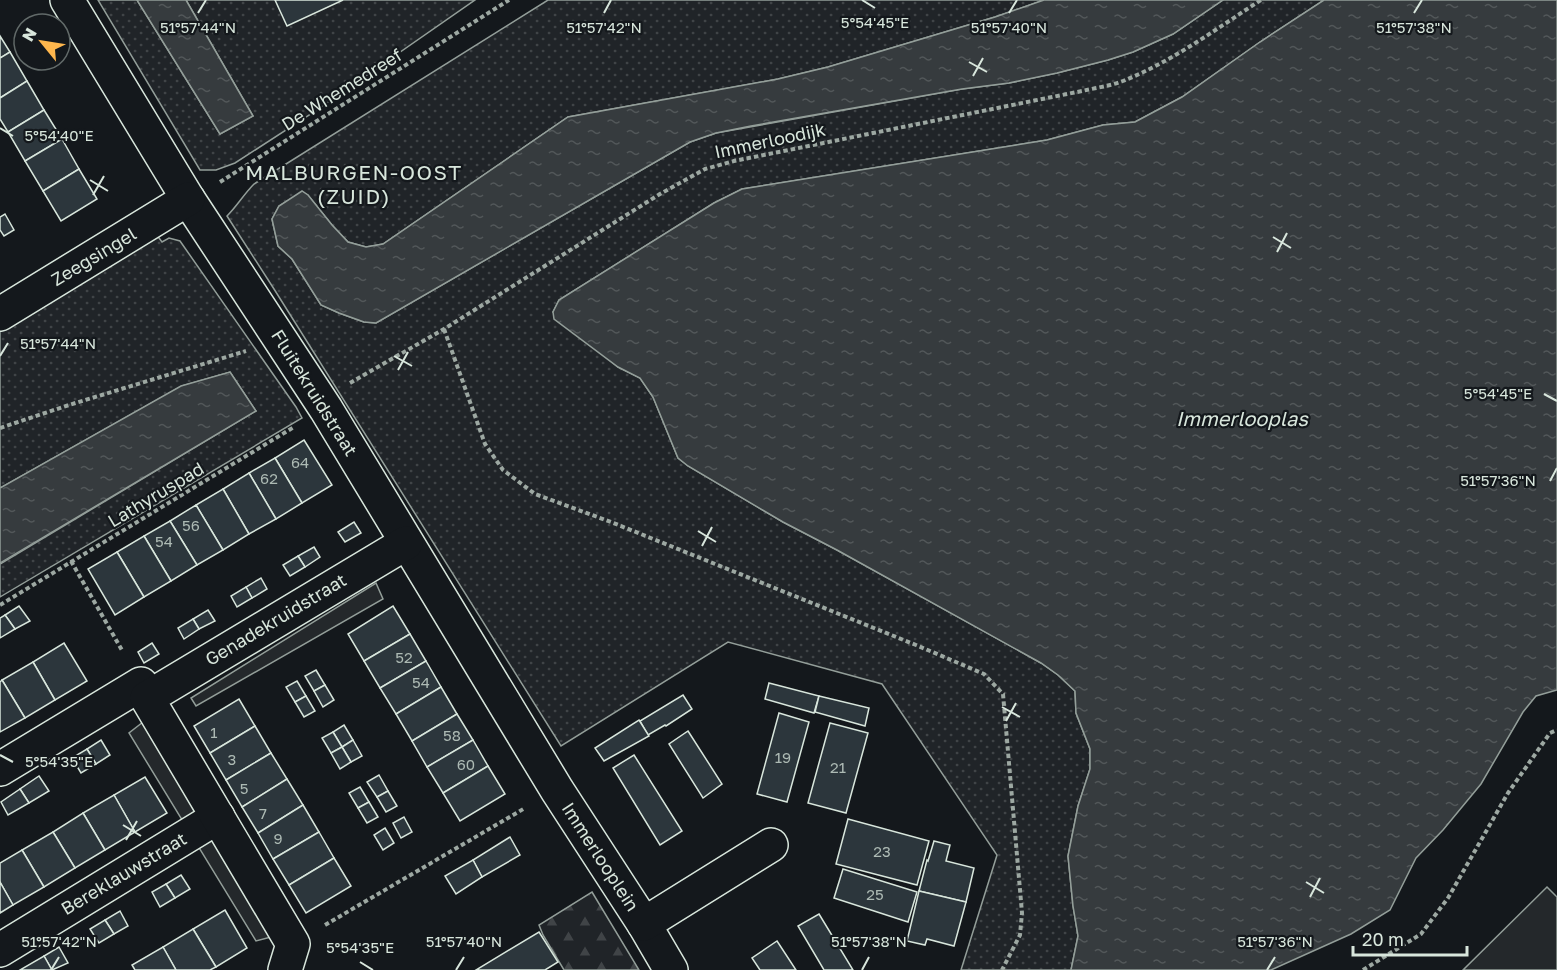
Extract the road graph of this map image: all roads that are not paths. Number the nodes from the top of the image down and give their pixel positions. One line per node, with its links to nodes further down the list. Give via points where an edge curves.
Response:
1 (67, 0): 2 (street, Fluitekruidstraat)
2 (188, 199): 3 (street, Zeegsingel); 4 (street, Fluitekruidstraat, via 323,404)
3 (0, 314)
4 (406, 543): 7 (street, Fluitekruidstraat); 8 (street, Genadekruidstraat, via 147,698)
5 (141, 684): 6 (street)
6 (0, 769)
7 (557, 790): 10 (street, Immerlooplein)
8 (218, 817): 11 (street, Bereklauwstraat); 12 (street, Genadekruidstraat)
9 (771, 845): 10 (street, Immerlooplein)
10 (644, 924): 13 (street, Immerlooplein)
11 (0, 950)
12 (289, 957)
13 (671, 970)

